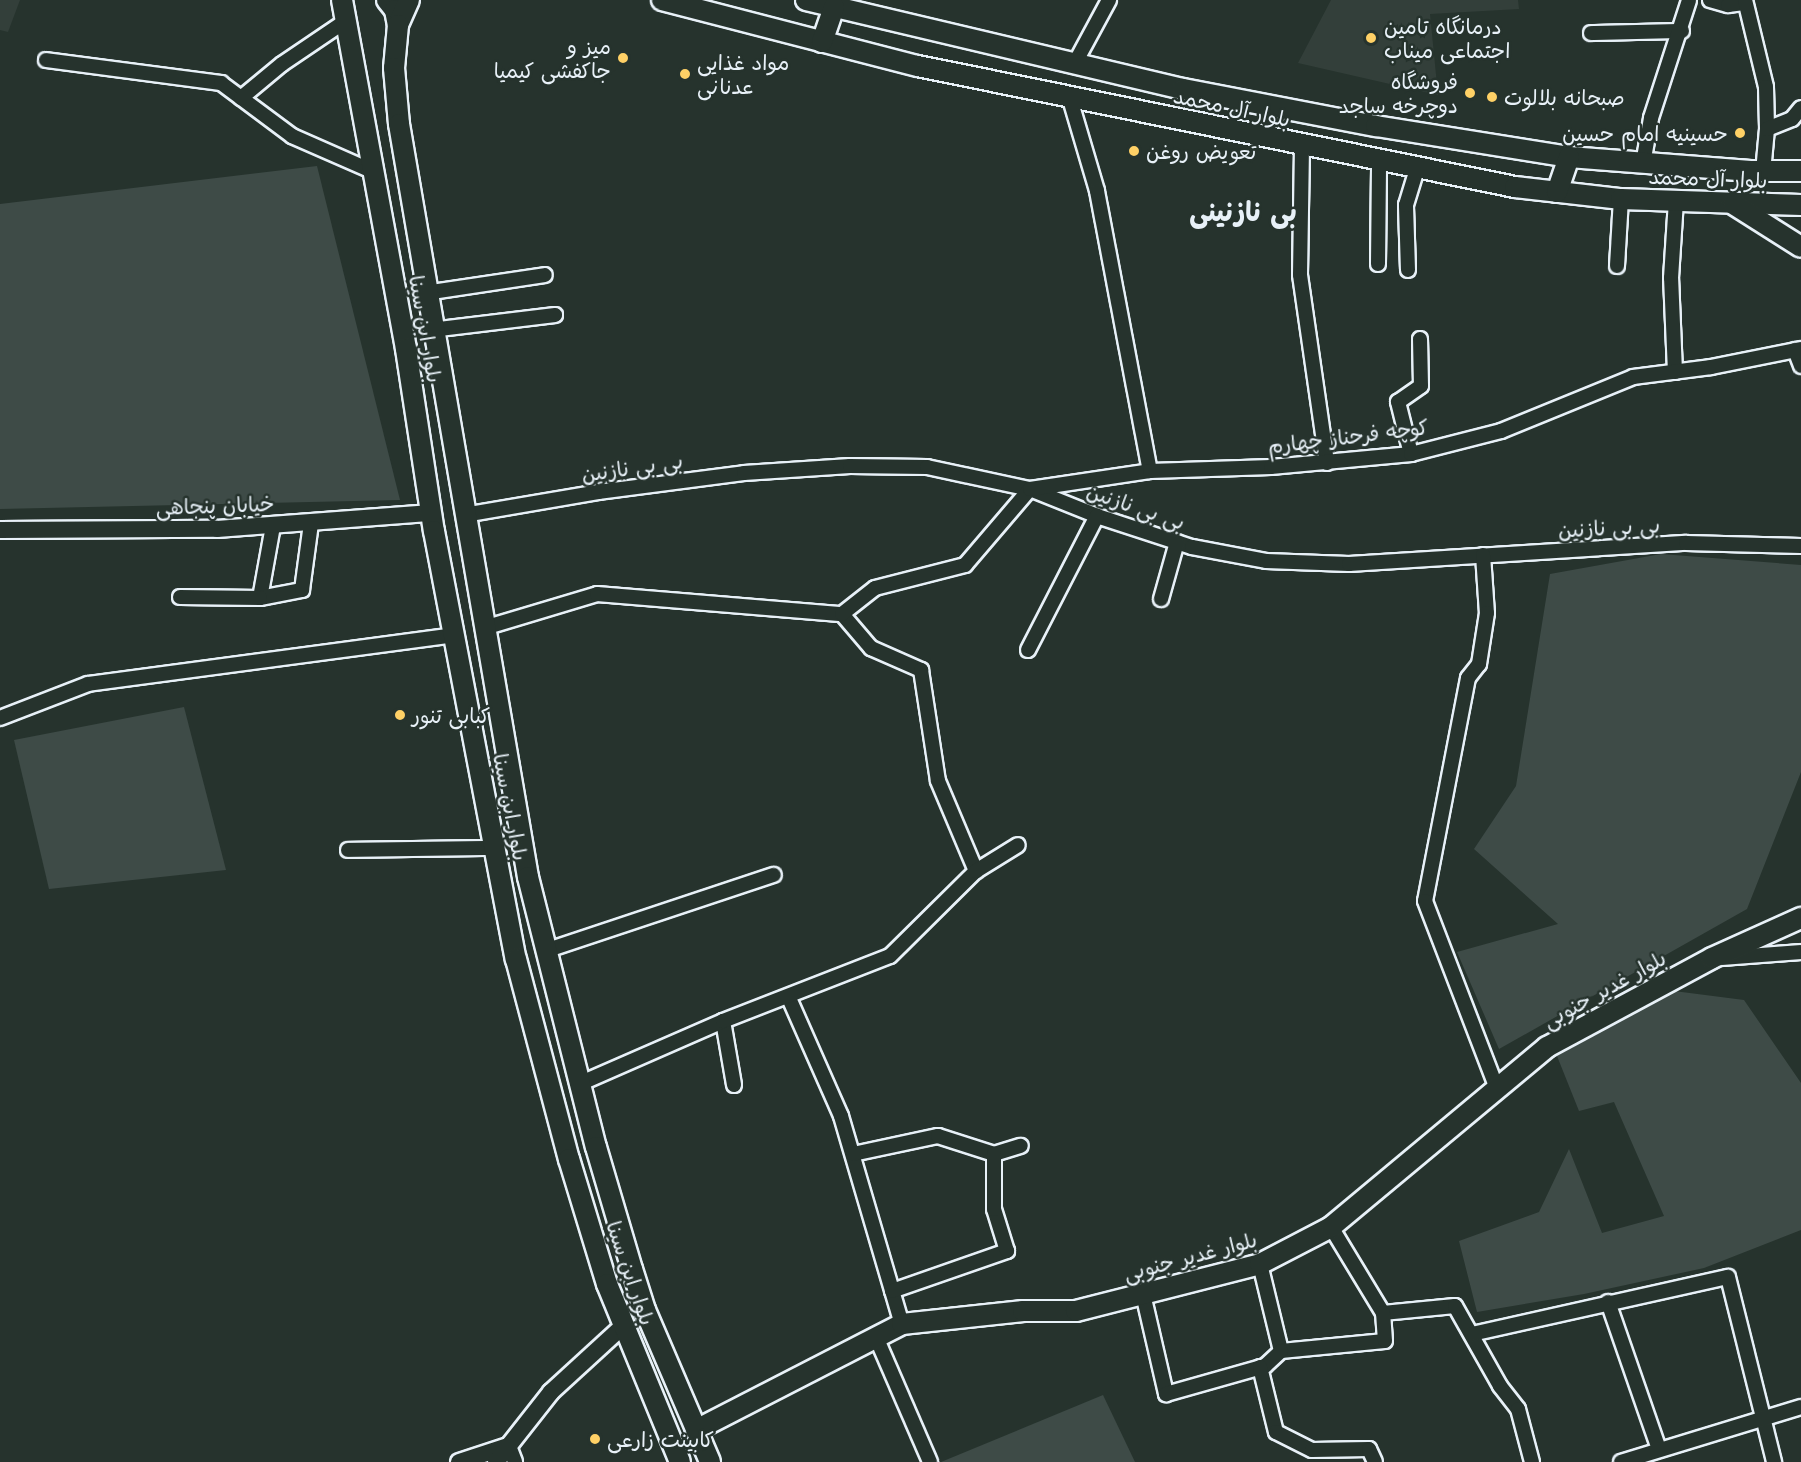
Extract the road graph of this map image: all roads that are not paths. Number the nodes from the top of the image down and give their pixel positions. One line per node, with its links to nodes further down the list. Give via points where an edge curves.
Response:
1 (342, 0): 12 (main road, بلوار ابن سینا)
2 (356, 0): 12 (main road)
3 (387, 0): 13 (main road, via 395,10)
4 (408, 0): 13 (main road, بلوار ابن سینا)
5 (662, 0): 16 (main road, بلوار آل محمد)
6 (806, 0): 11 (main road, بلوار آل محمد)
7 (1109, 0): 18 (street)
8 (1689, 0): 14 (street)
9 (1710, 0): 10 (street, via 1728,5)
10 (1744, 2): 22 (street, via 1766,87)
11 (834, 7): 16 (main road); 18 (main road, بلوار آل محمد)
12 (344, 22): 19 (street, via 282,64); 29 (main road, بلوار ابن سینا)
13 (398, 25): 41 (main road, بلوار ابن سینا, via 394,68 399,124)
14 (1682, 31): 15 (street); 26 (street, via 1666,68)
15 (1591, 33)
16 (822, 42): 20 (main road, بلوار آل محمد)
17 (46, 60): 19 (street, via 221,83)
18 (1075, 63): 24 (main road, بلوار آل محمد, via 1376,126)
19 (241, 98): 29 (street, via 292,136)
20 (1070, 99): 23 (main road, بلوار آل محمد); 50 (street, via 1097,191)
21 (1801, 108): 22 (street, via 1792,119)
22 (1767, 129): 30 (street)
23 (1302, 147): 25 (main road, بلوار آل محمد); 49 (street, via 1300,275)
24 (1569, 157): 26 (main road, بلوار آل محمد); 31 (main road)
25 (1379, 162): 27 (main road, بلوار آل محمد); 37 (street)
26 (1643, 164): 30 (main road, بلوار آل محمد)
27 (1417, 169): 31 (main road, بلوار آل محمد); 39 (street, via 1406,205)
28 (1801, 171): 30 (main road, بلوار آل محمد)
29 (374, 172): 52 (main road, بلوار ابن سینا)
30 (1763, 172)
31 (1557, 192): 32 (main road, بلوار آل محمد)
32 (1621, 199): 33 (main road, بلوار آل محمد); 38 (street)
33 (1676, 201): 34 (main road, بلوار آل محمد); 47 (street, via 1671,278)
34 (1733, 204): 35 (main road, بلوار آل محمد); 36 (main road)
35 (1801, 205)
36 (1801, 247)
37 (1378, 264)
38 (1617, 266)
39 (1408, 270)
40 (545, 275): 41 (street)
41 (425, 293): 43 (main road, بلوار ابن سینا)
42 (555, 315): 43 (street)
43 (431, 330): 53 (main road, بلوار ابن سینا)
44 (1420, 339): 48 (street, via 1421,386 1398,402)
45 (1798, 350): 46 (street); 47 (street, کوچه فرحناز چهارم)
46 (1801, 366)
47 (1675, 372): 48 (street, کوچه فرحناز چهارم, via 1633,377 1501,431)
48 (1411, 454): 49 (street, کوچه فرحناز چهارم)
49 (1327, 463): 50 (street, کوچه فرحناز چهارم)
50 (1150, 471): 51 (street, کوچه فرحناز چهارم)
51 (1030, 489): 53 (street, بی بی نازنین, via 927,467 850,466 733,475); 54 (street, بی بی نازنین); 64 (street, via 965,565 875,588)
52 (432, 513): 55 (street, خیابان پنجاهی); 66 (main road, بلوار ابن سینا)
53 (464, 515): 65 (main road, بلوار ابن سینا)
54 (1097, 516): 58 (street, بی بی نازنین); 67 (street)
55 (311, 523): 56 (street, خیابان پنجاهی); 62 (street, via 302,590)
56 (273, 526): 57 (street, خیابان پنجاهی); 62 (street)
57 (0, 530)
58 (1177, 542): 60 (street, بی بی نازنین, via 1266,561 1325,563); 63 (street)
59 (1801, 546): 60 (street, بی بی نازنین, via 1686,543)
60 (1483, 555): 82 (street, via 1487,613 1479,664 1468,678 1425,901)
61 (180, 597): 62 (street)
62 (260, 598)
63 (1161, 599)
64 (842, 614): 65 (street, via 597,594); 72 (street, via 871,648 921,670 938,781)
65 (484, 628): 75 (main road, بلوار ابن سینا)
66 (454, 635): 68 (street, via 88,684); 70 (main road, بلوار ابن سینا)
67 (1028, 650)
68 (0, 718)
69 (1018, 845): 72 (street)
70 (495, 848): 71 (street); 94 (main road, بلوار ابن سینا, via 516,959 560,1128)
71 (348, 850)
72 (976, 871): 78 (street, via 890,956)
73 (774, 875): 75 (street)
74 (1801, 918): 77 (main road, بلوار غدیر جنوبی)
75 (545, 951): 80 (main road, بلوار ابن سینا)
76 (1801, 952): 77 (street)
77 (1712, 958): 82 (main road, بلوار غدیر جنوبی, via 1547,1047)
78 (789, 998): 79 (street); 84 (street, via 830,1089)
79 (723, 1022): 80 (street); 81 (street)
80 (579, 1084): 91 (main road, بلوار ابن سینا)
81 (734, 1085)
82 (1497, 1089): 86 (main road, بلوار غدیر جنوبی)
83 (1021, 1146): 85 (street)
84 (853, 1154): 85 (street, via 938,1136); 88 (street)
85 (994, 1155): 88 (street, via 994,1209 1007,1251)
86 (1331, 1227): 87 (main road, بلوار غدیر جنوبی); 92 (street)
87 (1260, 1264): 89 (main road, بلوار غدیر جنوبی); 97 (street)
88 (892, 1291): 93 (street)
89 (1143, 1294): 93 (main road, بلوار غدیر جنوبی, via 1076,1311 1023,1311); 98 (street, via 1166,1394)
90 (1608, 1302): 95 (street); 100 (street, via 1728,1277); 103 (street)
91 (645, 1310): 94 (main road); 101 (main road, بلوار ابن سینا)
92 (1383, 1313): 95 (street, via 1455,1306); 97 (street, via 1385,1341)
93 (902, 1324): 96 (main road, بلوار غدیر جنوبی)
94 (623, 1326): 102 (street, via 551,1392); 107 (main road, بلوار ابن سینا)
95 (1472, 1334): 111 (street, via 1518,1410)
96 (876, 1337): 101 (main road, بلوار غدیر جنوبی); 109 (street)
97 (1281, 1351): 98 (street)
98 (1260, 1367): 110 (street, via 1276,1432 1312,1450 1369,1449)
99 (1801, 1407): 100 (street)
100 (1763, 1418): 103 (street); 113 (street)
101 (696, 1430): 108 (main road, بلوار ابن سینا)
102 (509, 1446): 104 (street); 105 (street); 106 (street)
103 (1656, 1454): 112 (street)
104 (459, 1462)
105 (496, 1462)
106 (515, 1462)
107 (680, 1462)
108 (710, 1462)
109 (930, 1462)
110 (1375, 1462)
111 (1532, 1462)
112 (1621, 1462)
113 (1774, 1462)

